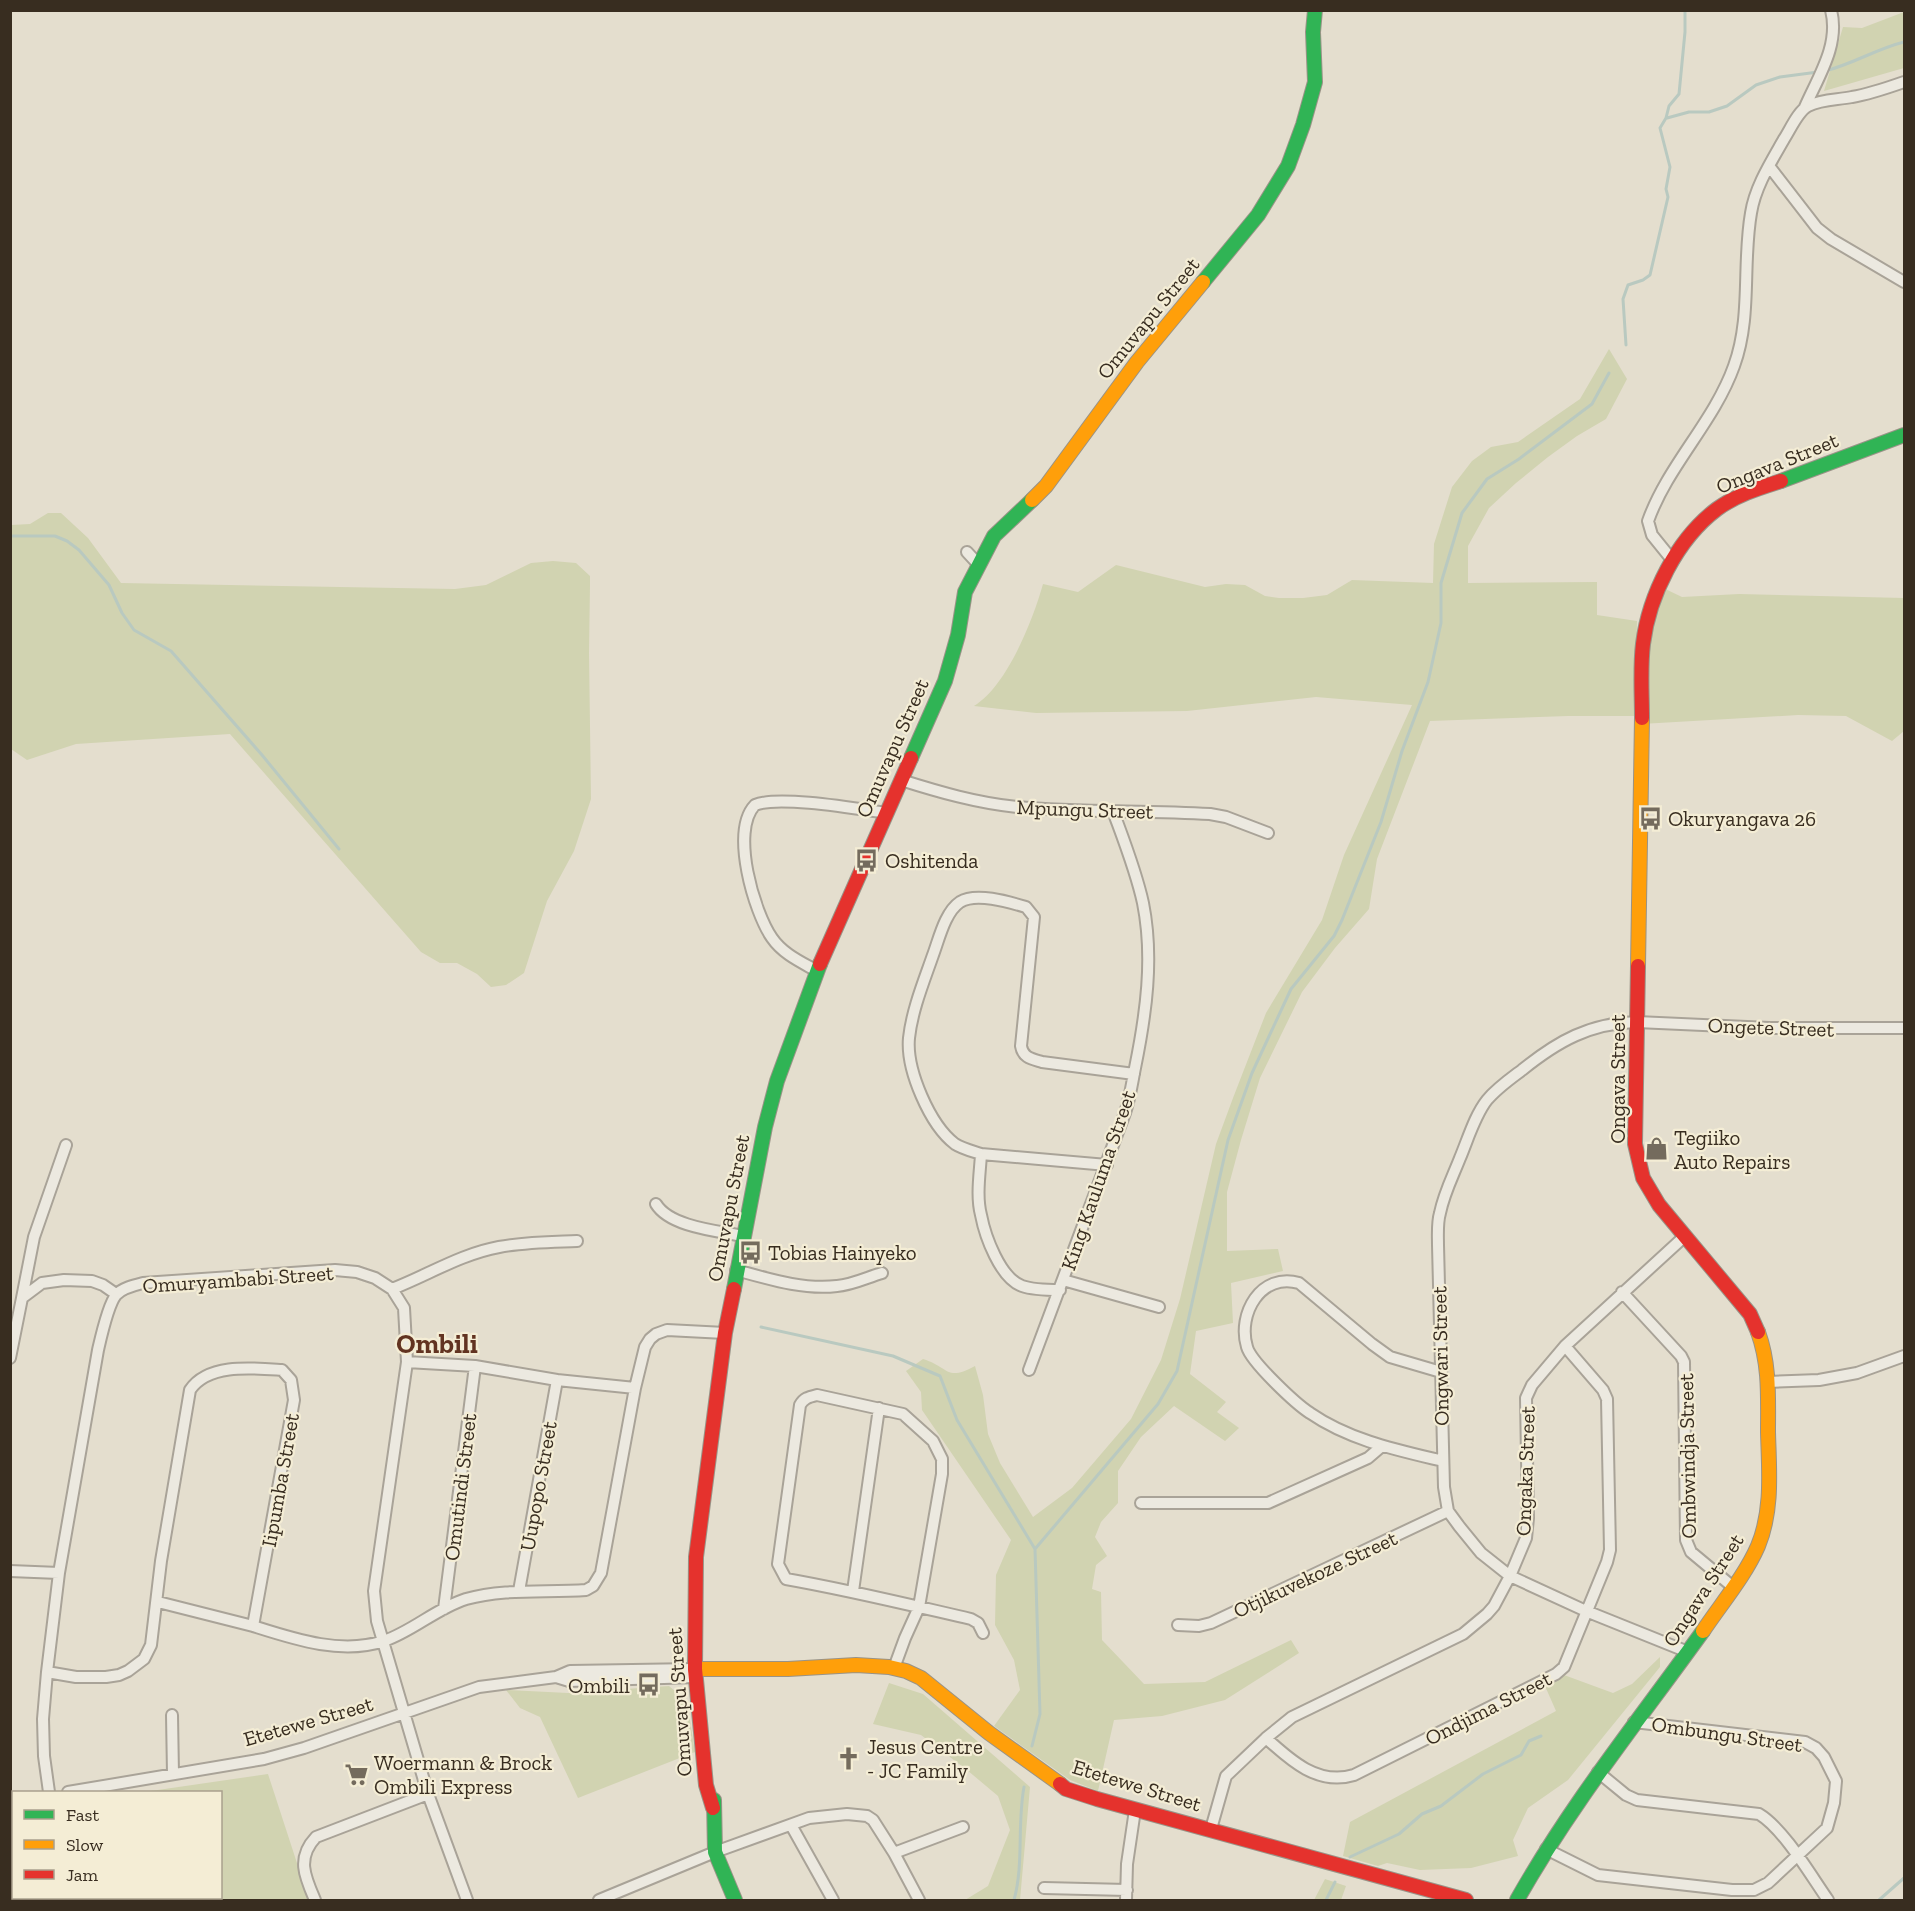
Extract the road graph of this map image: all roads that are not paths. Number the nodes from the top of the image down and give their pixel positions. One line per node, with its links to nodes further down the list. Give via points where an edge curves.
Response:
1 (1315, 10): 10 (street, Omuvapu Street, via 1315,82 1288,166 1258,215 1137,362 1046,486 994,536)
2 (1831, 10): 4 (street, via 1834,21 1830,48)
3 (1905, 82): 4 (street)
4 (1805, 108): 5 (street)
5 (1769, 166): 6 (street, via 1817,228); 9 (street, via 1751,212 1746,302 1733,368 1648,521 1652,535)
6 (1905, 282)
7 (1905, 435): 9 (street, Ongava Street, via 1734,499 1698,528)
8 (967, 552): 10 (street)
9 (1673, 561): 16 (street, Ongava Street, via 1655,596 1643,645)
10 (978, 565): 11 (street, Omuvapu Street, via 965,592 945,681)
11 (901, 780): 12 (street, Mpungu Street, via 945,794 1018,807); 13 (street, Omuvapu Street)
12 (1113, 811): 14 (street, Mpungu Street, via 1210,814); 18 (street, King Kauluma Street, via 1127,848 1147,929 1148,987)
13 (886, 813): 15 (street, Omuvapu Street); 15 (street, via 774,801 755,805 747,817 747,872 755,902 773,938 791,957)
14 (1268, 833)
15 (817, 971): 23 (street, Omuvapu Street, via 777,1081)
16 (1637, 1022): 17 (street, Ongete Street, via 1769,1028); 24 (street, Ongava Street, via 1635,1144 1643,1178); 41 (street, Ongwari Street, via 1617,1022 1573,1035 1527,1066 1486,1101 1443,1197 1439,1216)
17 (1905, 1028)
18 (1134, 1074): 20 (street, via 1029,1059 1021,1046 1034,917 1026,907 993,899 970,898 959,903 941,933 917,1004 909,1039 910,1056 922,1097 933,1118 957,1145); 21 (street, King Kauluma Street)
19 (66, 1145): 32 (street, via 34,1237)
20 (981, 1154): 21 (street); 28 (street, via 980,1213 1005,1273 1023,1286)
21 (1107, 1165): 28 (street, King Kauluma Street)
22 (656, 1204): 23 (street, via 670,1218)
23 (743, 1236): 26 (street, Omuvapu Street)
24 (1685, 1236): 30 (street, Ongaka Street); 43 (street, Ongava Street, via 1750,1314 1766,1354)
25 (577, 1241): 29 (street, via 499,1246 458,1259)
26 (736, 1270): 27 (street, via 789,1284 814,1286 839,1286); 34 (street, Omuvapu Street)
27 (882, 1273)
28 (1062, 1285): 33 (street); 40 (street, King Kauluma Street)
29 (392, 1289): 31 (street, Omuryambabi Street, via 366,1274 335,1270 143,1283); 38 (street, via 404,1308)
30 (1622, 1292): 35 (street, Ongaka Street); 53 (street, Ombwindja Street, via 1684,1362 1688,1546 1690,1552)
31 (117, 1294): 32 (street, via 92,1281 64,1280 42,1283); 51 (street, Omuryambabi Street, via 98,1350)
32 (22, 1298): 37 (street)
33 (1159, 1307)
34 (724, 1333): 44 (street, via 676,1330 656,1334 645,1347); 67 (street, Omuvapu Street, via 696,1557)
35 (1565, 1346): 52 (street, Ongaka Street, via 1526,1398 1528,1518 1526,1538); 59 (street, Ondjima Street, via 1603,1390 1608,1408 1610,1550)
36 (1905, 1356): 43 (street, via 1857,1373 1820,1380)
37 (10, 1358)
38 (407, 1362): 39 (street); 63 (street, via 374,1591 376,1621)
39 (475, 1366): 42 (street); 58 (street, Omutindi Street)
40 (1029, 1370)
41 (1441, 1372): 46 (street, via 1401,1362 1382,1352 1299,1284 1271,1284 1255,1299 1246,1318 1247,1347 1252,1357 1309,1413); 47 (street, Ongwari Street)
42 (557, 1380): 44 (street); 54 (street, Uupopo Street)
43 (1768, 1382): 53 (street, Ongava Street, via 1767,1508 1761,1539)
44 (635, 1388): 54 (street, via 601,1573 586,1590)
45 (879, 1408): 55 (street); 55 (street, via 817,1395 800,1405 778,1564 786,1579); 57 (street, via 903,1414 917,1425 933,1441 942,1459)
46 (1382, 1446): 47 (street); 48 (street, via 1368,1458 1268,1503)
47 (1443, 1461): 49 (street, Ongwari Street)
48 (1141, 1503)
49 (1448, 1511): 52 (street, Ongwari Street, via 1481,1553); 60 (street, Otjikuvekoze Street, via 1211,1623)
50 (10, 1571): 51 (street)
51 (59, 1573): 66 (street, Omuryambabi Street)
52 (1510, 1576): 59 (street, Ongwari Street); 71 (street, Ongaka Street, via 1487,1614 1463,1634 1292,1717)
53 (1733, 1587): 64 (street, Ongava Street)
54 (519, 1591): 58 (street, via 465,1600)
55 (853, 1591): 57 (street)
56 (158, 1602): 61 (street); 61 (street, Iipumba Street, via 165,1532 190,1390 207,1375 218,1372 282,1370 291,1380 294,1400); 66 (street, Iipumba Street, via 151,1645 137,1666 106,1677)
57 (919, 1607): 62 (street, via 971,1619); 65 (street)
58 (444, 1609): 63 (street)
59 (1586, 1611): 64 (street, Ongwari Street); 71 (street, Ondjima Street, via 1564,1667 1556,1674 1354,1775 1331,1778 1313,1772 1293,1763)
60 (1178, 1625)
61 (253, 1626): 63 (street, via 324,1645)
62 (983, 1633)
63 (383, 1641): 68 (street)
64 (1688, 1652): 70 (street, Ongava Street)
65 (894, 1668): 67 (street, Etetewe Street); 77 (street, Etetewe Street, via 921,1678 1066,1789)
66 (47, 1672): 74 (street, Omuryambabi Street, via 43,1719)
67 (700, 1673): 68 (street, Etetewe Street, via 569,1681 556,1677 479,1687); 82 (street, Omuvapu Street, via 716,1784)
68 (405, 1714): 73 (street, Etetewe Street, via 264,1759); 76 (street)
69 (172, 1715): 73 (street)
70 (1635, 1722): 72 (street, Ongava Street); 84 (street, Ombungu Street, via 1795,1739 1816,1748 1834,1775 1834,1803 1827,1828)
71 (1266, 1738): 80 (street, Ongaka Street, via 1226,1776)
72 (1598, 1772): 81 (street, Ongava Street); 84 (street, via 1637,1800 1759,1814)
73 (173, 1774): 75 (street, Etetewe Street)
74 (50, 1791)
75 (74, 1791)
76 (428, 1794): 87 (street, via 316,1837 307,1846 304,1859); 88 (street)
77 (1135, 1810): 80 (street, Etetewe Street); 86 (street)
78 (791, 1825): 82 (street); 83 (street, via 827,1815 867,1816); 91 (street)
79 (963, 1827): 83 (street)
80 (1211, 1829): 93 (street, Etetewe Street)
81 (1546, 1849): 84 (street, Ombungu Street, via 1598,1875 1732,1890 1758,1889); 94 (street, Ongava Street)
82 (715, 1852): 89 (street); 90 (street, Omuvapu Street)
83 (894, 1853): 92 (street)
84 (1797, 1856): 95 (street)
85 (1044, 1888): 86 (street)
86 (1126, 1895)
87 (315, 1900)
88 (467, 1900)
89 (599, 1900)
90 (735, 1900)
91 (833, 1900)
92 (919, 1900)
93 (1466, 1900)
94 (1517, 1900)
95 (1828, 1900)

